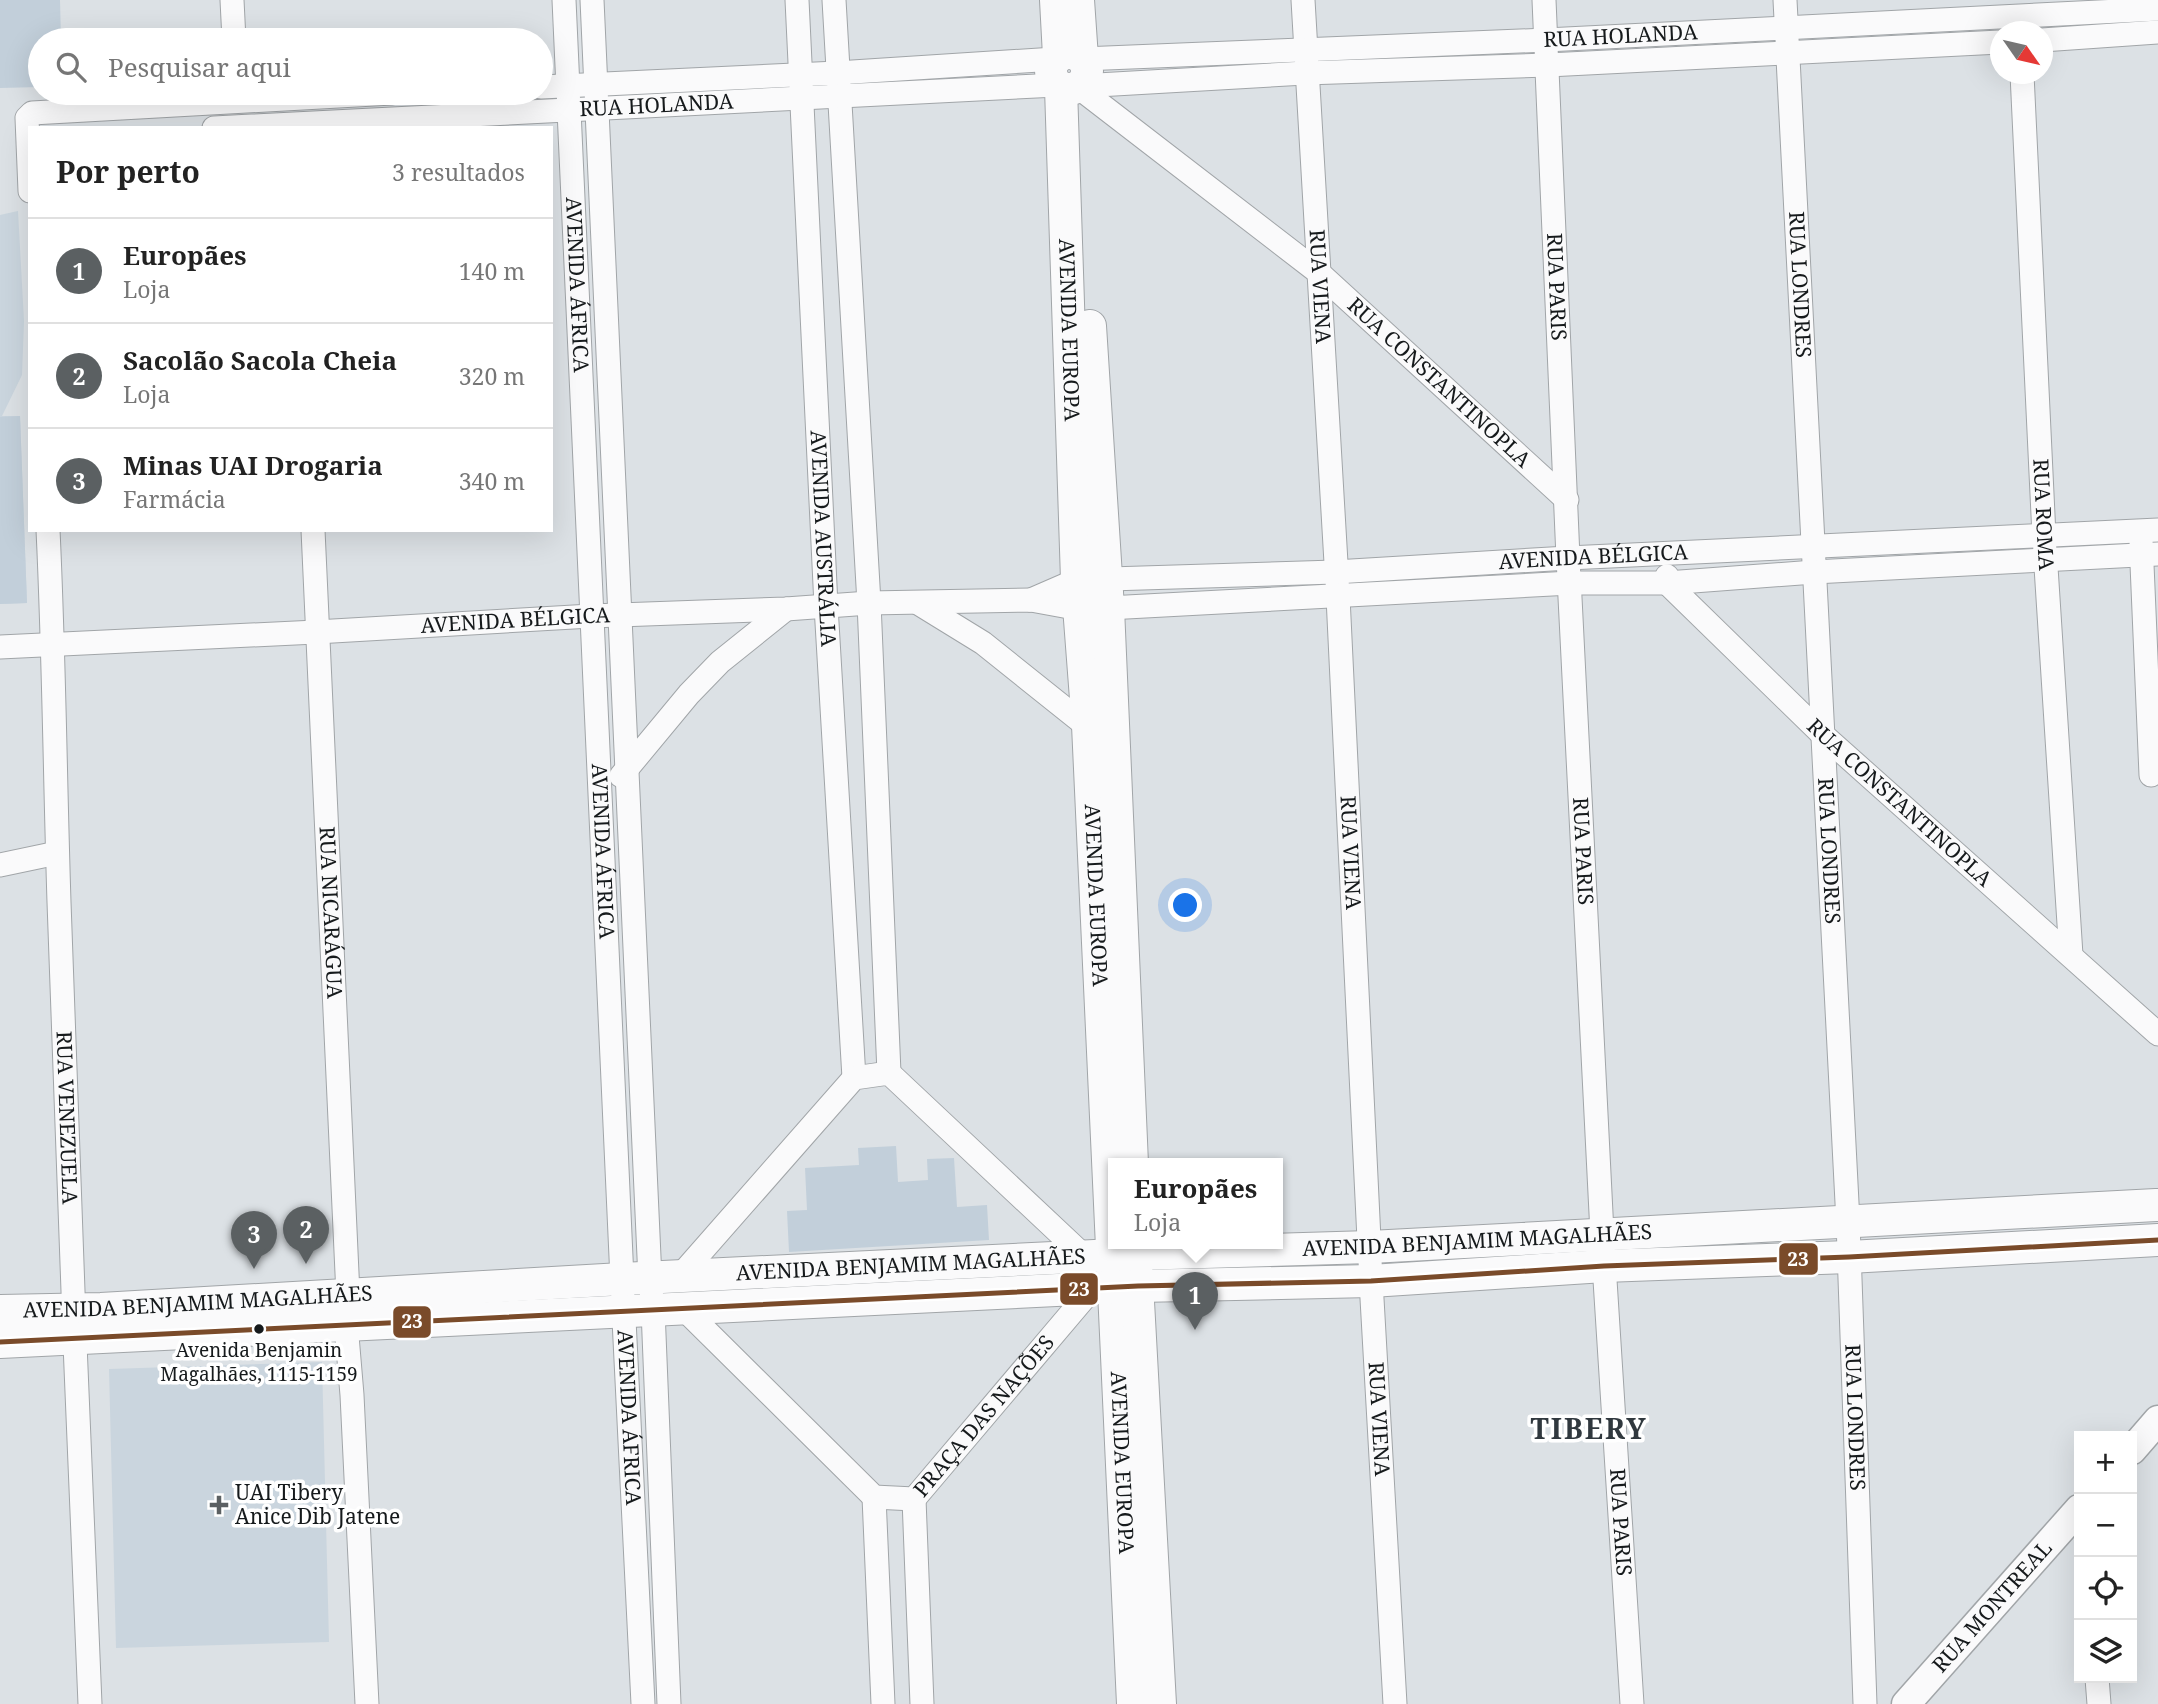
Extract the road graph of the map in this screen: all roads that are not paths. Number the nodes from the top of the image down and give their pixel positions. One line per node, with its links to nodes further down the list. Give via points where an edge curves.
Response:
1 (232, 0): 14 (street)
2 (564, 0): 26 (street, AVENIDA ÁFRICA)
3 (592, 0): 23 (street, AVENIDA ÁFRICA)
4 (797, 0): 28 (street, AVENIDA AUSTRÁLIA)
5 (834, 0): 24 (street, AVENIDA AUSTRÁLIA)
6 (1055, 0): 22 (main road, AVENIDA EUROPA)
7 (1078, 0): 22 (main road, AVENIDA EUROPA)
8 (1303, 0): 20 (street, RUA VIENA)
9 (1544, 0): 17 (street, RUA PARIS)
10 (1785, 0): 13 (street, RUA LONDRES)
11 (2158, 9): 12 (street, RUA HOLANDA)
12 (2019, 16): 13 (street, RUA HOLANDA)
13 (1786, 27): 17 (street, RUA HOLANDA); 19 (street, RUA LONDRES)
14 (233, 28)
15 (2158, 32): 16 (street)
16 (2053, 39)
17 (1546, 40): 20 (street, RUA HOLANDA); 21 (street, RUA PARIS)
18 (1990, 43): 19 (street, RUA HOLANDA)
19 (1789, 53): 21 (street, RUA HOLANDA); 43 (street, RUA LONDRES)
20 (1305, 61): 21 (street, RUA HOLANDA); 22 (street, RUA HOLANDA); 37 (street, RUA VIENA)
21 (1548, 65): 38 (street, RUA PARIS)
22 (1070, 74): 24 (street, RUA HOLANDA); 37 (street, RUA CONSTANTINOPLA); 52 (main road, AVENIDA EUROPA)
23 (596, 83): 26 (street, RUA HOLANDA); 28 (street, RUA HOLANDA); 32 (street, AVENIDA ÁFRICA)
24 (838, 84): 28 (street, RUA HOLANDA); 54 (street, AVENIDA AUSTRÁLIA)
25 (2022, 84): 42 (street, RUA ROMA)
26 (569, 85): 27 (street, RUA HOLANDA); 33 (street, AVENIDA ÁFRICA)
27 (553, 86)
28 (801, 86): 32 (street, RUA HOLANDA); 56 (street, AVENIDA AUSTRÁLIA)
29 (134, 105): 36 (street, via 32,113 27,118)
30 (237, 105): 35 (street)
31 (300, 105): 34 (street)
32 (598, 107): 33 (street, RUA HOLANDA); 58 (street, AVENIDA ÁFRICA)
33 (569, 110): 34 (street, RUA HOLANDA); 59 (street, AVENIDA ÁFRICA)
34 (301, 125): 35 (street, RUA HOLANDA)
35 (238, 126)
36 (28, 138)
37 (1318, 272): 38 (street, RUA CONSTANTINOPLA); 48 (street, RUA VIENA)
38 (1567, 500): 46 (street, RUA PARIS)
39 (2149, 531): 42 (street, AVENIDA BÉLGICA); 45 (street)
40 (48, 532): 61 (street, RUA VENEZUELA)
41 (313, 532): 60 (street, RUA NICARÁGUA)
42 (2044, 536): 43 (street, AVENIDA BÉLGICA); 47 (street, RUA ROMA)
43 (1812, 548): 44 (street, AVENIDA BÉLGICA); 49 (street, RUA LONDRES)
44 (1665, 555): 46 (street, AVENIDA BÉLGICA); 51 (street)
45 (2150, 555): 47 (street, AVENIDA BÉLGICA); 67 (street)
46 (1568, 558): 48 (street, AVENIDA BÉLGICA); 50 (street, RUA PARIS)
47 (2046, 560): 49 (street, AVENIDA BÉLGICA); 72 (street, RUA ROMA)
48 (1335, 572): 52 (street, AVENIDA BÉLGICA); 53 (street, RUA VIENA)
49 (1814, 572): 51 (street, AVENIDA BÉLGICA); 64 (street, RUA LONDRES)
50 (1571, 583): 51 (street, AVENIDA BÉLGICA); 53 (street, AVENIDA BÉLGICA); 81 (street, RUA PARIS)
51 (1667, 583): 64 (street, RUA CONSTANTINOPLA)
52 (1093, 594): 53 (street, AVENIDA BÉLGICA); 55 (street, AVENIDA BÉLGICA); 63 (main road, AVENIDA EUROPA); 65 (main road, AVENIDA EUROPA)
53 (1338, 597): 84 (street, RUA VIENA)
54 (869, 603): 55 (street, AVENIDA BÉLGICA); 56 (street, AVENIDA BÉLGICA); 75 (street, AVENIDA AUSTRÁLIA)
55 (918, 603): 63 (street, via 983,643)
56 (826, 606): 57 (street, AVENIDA BÉLGICA); 76 (street, AVENIDA AUSTRÁLIA)
57 (786, 610): 58 (street, AVENIDA BÉLGICA); 66 (street, via 720,662)
58 (620, 615): 59 (street, AVENIDA BÉLGICA); 66 (street, AVENIDA ÁFRICA)
59 (591, 616): 60 (street, AVENIDA BÉLGICA); 68 (street, AVENIDA ÁFRICA)
60 (316, 632): 61 (street, AVENIDA BÉLGICA); 93 (street, RUA NICARÁGUA)
61 (54, 643): 62 (street, AVENIDA BÉLGICA); 69 (street, RUA VENEZUELA)
62 (0, 647)
63 (1088, 725): 65 (street); 77 (main road, AVENIDA EUROPA)
64 (1822, 734): 72 (street, RUA CONSTANTINOPLA); 80 (street, RUA LONDRES)
65 (1113, 752): 78 (main road, AVENIDA EUROPA)
66 (626, 770): 68 (street); 71 (street, AVENIDA ÁFRICA)
67 (2151, 775)
68 (600, 801): 73 (street, AVENIDA ÁFRICA)
69 (57, 853): 70 (street); 96 (street, RUA VENEZUELA)
70 (0, 865)
71 (634, 955): 73 (street); 91 (street, AVENIDA ÁFRICA)
72 (2071, 955): 74 (street, RUA CONSTANTINOPLA)
73 (607, 957): 91 (street, AVENIDA ÁFRICA)
74 (2158, 1034)
75 (889, 1073): 76 (street); 83 (street)
76 (854, 1078): 91 (street)
77 (1112, 1158)
78 (1132, 1158)
79 (2157, 1207): 80 (main road, AVENIDA BENJAMIM MAGALHÃES)
80 (1848, 1222): 81 (main road, AVENIDA BENJAMIM MAGALHÃES); 86 (street, RUA LONDRES)
81 (1602, 1233): 84 (main road, AVENIDA BENJAMIM MAGALHÃES); 88 (street, RUA PARIS)
82 (2158, 1240): 86 (main road, AVENIDA BENJAMIM MAGALHÃES)
83 (1108, 1246)
84 (1370, 1247): 85 (main road, AVENIDA BENJAMIM MAGALHÃES); 89 (street, RUA VIENA)
85 (1117, 1253): 87 (main road, AVENIDA BENJAMIM MAGALHÃES); 90 (main road, AVENIDA EUROPA)
86 (1849, 1257): 88 (main road, AVENIDA BENJAMIM MAGALHÃES); 114 (street, RUA LONDRES)
87 (949, 1263): 91 (main road, AVENIDA BENJAMIM MAGALHÃES); 92 (main road)
88 (1604, 1266): 89 (main road, AVENIDA BENJAMIM MAGALHÃES); 113 (street, RUA PARIS)
89 (1371, 1281): 90 (main road, AVENIDA BENJAMIM MAGALHÃES); 112 (street, RUA VIENA)
90 (1114, 1288): 92 (main road, AVENIDA BENJAMIM MAGALHÃES); 101 (street, PRAÇA DAS NAÇÕES); 110 (main road, AVENIDA EUROPA); 111 (main road, AVENIDA EUROPA)
91 (646, 1291): 93 (main road, AVENIDA BENJAMIM MAGALHÃES); 94 (main road, AVENIDA BENJAMIM MAGALHÃES); 106 (street, AVENIDA ÁFRICA); 107 (street, AVENIDA ÁFRICA)
92 (948, 1297): 94 (main road, AVENIDA BENJAMIM MAGALHÃES)
93 (347, 1309): 96 (main road, AVENIDA BENJAMIM MAGALHÃES); 105 (street, RUA NICARÁGUA)
94 (684, 1309): 100 (street)
95 (0, 1311): 96 (main road, AVENIDA BENJAMIM MAGALHÃES)
96 (73, 1324): 97 (main road, AVENIDA BENJAMIM MAGALHÃES); 104 (street, RUA VENEZUELA)
97 (0, 1342)
98 (2158, 1420): 99 (street)
99 (2137, 1444)
100 (874, 1497): 101 (street, PRAÇA DAS NAÇÕES); 108 (street)
101 (914, 1499): 109 (street)
102 (2074, 1515): 115 (street, RUA MONTREAL)
103 (2097, 1683): 116 (street)
104 (90, 1704)
105 (367, 1704)
106 (643, 1704)
107 (669, 1704)
108 (883, 1704)
109 (922, 1704)
110 (1133, 1704)
111 (1160, 1704)
112 (1395, 1704)
113 (1632, 1704)
114 (1865, 1704)
115 (1906, 1704)
116 (2099, 1704)

